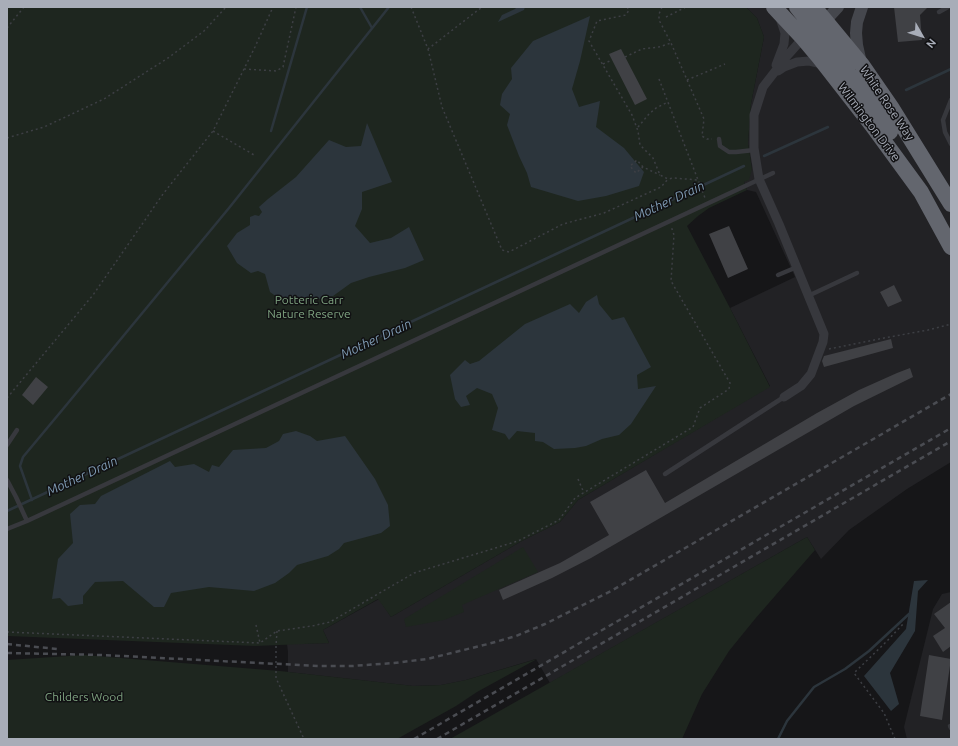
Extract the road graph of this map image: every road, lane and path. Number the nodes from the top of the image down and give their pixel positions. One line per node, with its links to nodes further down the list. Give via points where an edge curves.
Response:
1 (24, 7): 18 (path)
2 (226, 7): 36 (path, via 204,30 168,58 104,99 44,127)
3 (273, 7): 27 (path)
4 (296, 7): 27 (path, via 283,67 276,71)
5 (411, 7): 21 (path)
6 (482, 7): 21 (path)
7 (627, 7): 24 (path, via 629,10 626,15 597,21 589,41)
8 (662, 7): 20 (path, via 659,20)
9 (686, 7): 17 (path)
10 (797, 7): 19 (highway, via 805,17 807,27)
11 (838, 7): 16 (street)
12 (862, 7): 26 (street, via 856,33)
13 (948, 7): 15 (lane)
14 (776, 9): 19 (highway, Wilmington Drive); 29 (street, via 785,33 784,44)
15 (939, 12)
16 (820, 15): 19 (street); 26 (highway, White Rose Way); 48 (highway, via 821,37 898,144)
17 (666, 17)
18 (7, 28)
19 (803, 38): 28 (highway, Wilmington Drive); 29 (street)
20 (671, 43): 22 (path, via 642,49); 31 (path)
21 (428, 49): 44 (path, via 442,107 502,250 509,252 563,224 604,213 661,187)
22 (625, 57)
23 (612, 60): 24 (path)
24 (603, 64): 34 (path)
25 (725, 64): 31 (path)
26 (862, 65): 49 (highway, White Rose Way)
27 (244, 68): 35 (path)
28 (831, 72): 29 (street, via 818,63 809,61 797,62); 48 (highway, Wilmington Drive)
29 (772, 75): 39 (street, via 763,87 754,115)
30 (659, 79): 33 (path)
31 (686, 80): 37 (path, via 704,119 702,136 707,139)
32 (951, 100): 38 (lane, via 943,120)
33 (668, 102): 34 (path, via 656,108); 46 (path)
34 (637, 128): 43 (path, via 640,145 653,158)
35 (213, 131): 40 (path); 59 (path, via 164,194 93,295)
36 (7, 138)
37 (719, 139): 39 (lane, via 720,146 729,152)
38 (951, 144)
39 (754, 150): 45 (street)
40 (254, 155)
41 (643, 167): 41 (path, via 636,173 630,166 637,160); 43 (path)
42 (773, 173): 45 (lane)
43 (660, 175): 44 (path)
44 (668, 179): 46 (path)
45 (759, 179): 50 (lane); 52 (street)
46 (698, 180): 47 (path)
47 (702, 192)
48 (921, 192): 51 (highway, Wilmington Drive)
49 (951, 204)
50 (670, 221): 65 (path, via 674,235 671,282 730,383 729,389 700,408 693,427); 66 (lane)
51 (951, 247)
52 (797, 267): 54 (lane); 55 (street)
53 (857, 273): 55 (lane)
54 (778, 275)
55 (808, 296): 57 (street, via 824,334 824,342)
56 (951, 324): 57 (path)
57 (819, 352): 58 (street, via 811,374 801,386)
58 (784, 397): 62 (lane)
59 (7, 398)
60 (17, 430): 61 (lane)
61 (7, 445)
62 (665, 474)
63 (578, 479): 65 (path)
64 (7, 480): 66 (lane)
65 (584, 493): 70 (path, via 575,498 559,520 518,541 414,573 330,622)
66 (27, 521): 67 (lane)
67 (7, 529)
68 (904, 622): 74 (path, via 854,673 884,713)
69 (256, 625): 72 (path)
70 (277, 631): 72 (path); 73 (path, via 276,678)
71 (7, 632): 72 (path)
72 (260, 643)
73 (304, 739)
74 (895, 739)

